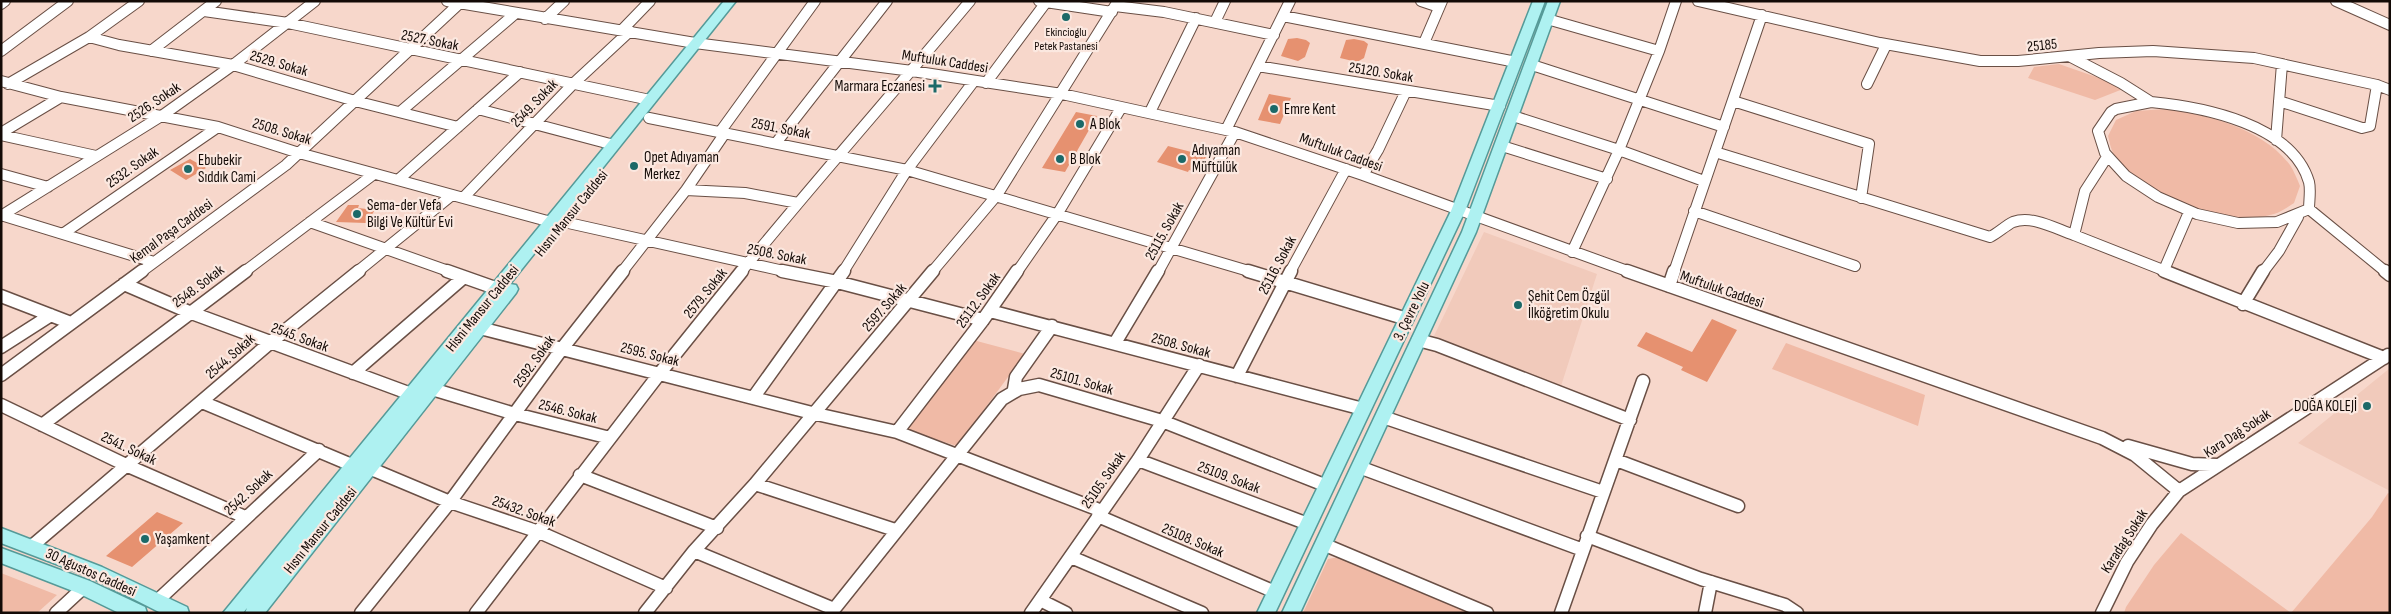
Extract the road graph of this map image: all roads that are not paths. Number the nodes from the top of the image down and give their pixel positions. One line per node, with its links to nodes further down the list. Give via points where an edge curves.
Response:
1 (5, 1): 25 (street)
2 (68, 1): 47 (street)
3 (139, 1): 40 (street)
4 (216, 1): 28 (street)
5 (315, 1): 36 (street, 2526. Sokak)
6 (447, 1): 22 (street, Muftuluk Caddesi)
7 (564, 1): 33 (street)
8 (650, 1): 38 (street, 2549. Sokak)
9 (730, 1): 42 (main road, Hisni Mansur Caddesi)
10 (740, 1): 42 (main road, Hısnı Mansur Caddesi)
11 (814, 1): 48 (street, 2592. Sokak)
12 (888, 1): 51 (street)
13 (970, 1): 57 (street, 2579. Sokak)
14 (1225, 1): 35 (street)
15 (1290, 1): 31 (street)
16 (1421, 1): 26 (street)
17 (1539, 1): 52 (main road, 3. Çevre Yolu)
18 (1554, 1): 34 (main road, 3. Çevre Yolu)
19 (1676, 1): 46 (street)
20 (1698, 1): 30 (street, 25185)
21 (2336, 1): 37 (street)
22 (461, 2): 24 (street, Muftuluk Caddesi); 44 (street, Kemal Paşa Caddesi)
23 (1044, 2): 27 (street); 61 (street)
24 (478, 3): 29 (street, Muftuluk Caddesi)
25 (1, 4)
26 (1441, 4): 41 (street)
27 (1115, 6): 32 (street); 67 (street, 2597. Sokak)
28 (204, 11): 36 (street, 2527. Sokak); 45 (street)
29 (516, 14): 33 (street, Muftuluk Caddesi); 50 (street)
30 (1762, 15): 43 (street, 25185); 72 (street)
31 (1284, 16): 39 (street); 41 (street)
32 (1196, 18): 35 (street); 79 (street)
33 (545, 19): 38 (street, Muftuluk Caddesi)
34 (1547, 19): 46 (street); 56 (main road, 3. Çevre Yolu)
35 (1215, 22): 39 (street)
36 (288, 23): 44 (street, 2527. Sokak); 54 (street, 2526. Sokak)
37 (2390, 25)
38 (626, 30): 42 (street, Muftuluk Caddesi); 60 (street, 2549. Sokak)
39 (1274, 34): 55 (street)
40 (89, 37): 45 (street, 2529. Sokak); 62 (street)
41 (1424, 43): 52 (street)
42 (700, 44): 48 (street, Muftuluk Caddesi); 70 (main road, Hisni Mansur Caddesi); 82 (main road, Hısnı Mansur Caddesi)
43 (1886, 44): 49 (street, 25185, via 1980,61 2018,62); 63 (street)
44 (408, 50): 50 (street, 2527. Sokak); 71 (street, Kemal Paşa Caddesi)
45 (151, 51): 54 (street, 2529. Sokak)
46 (1659, 51): 69 (street)
47 (1, 52)
48 (778, 52): 51 (street, Muftuluk Caddesi); 88 (street, 2592. Sokak)
49 (2069, 56): 53 (street, 25185, via 2152,51 2254,58); 74 (street)
50 (461, 60): 58 (street, 2527. Sokak); 78 (street)
51 (842, 61): 57 (street, Muftuluk Caddesi); 91 (street)
52 (1516, 62): 75 (main road, 3. Çevre Yolu)
53 (2282, 64): 64 (street, 25185); 73 (street)
54 (233, 65): 71 (street, 2529. Sokak); 80 (street, 2526. Sokak)
55 (1258, 66): 65 (street, 25120. Sokak); 87 (street)
56 (1532, 66): 69 (street); 81 (main road, 3. Çevre Yolu)
57 (912, 71): 59 (street, Muftuluk Caddesi); 97 (street, 2579. Sokak)
58 (520, 72): 60 (street, 2527. Sokak); 77 (street)
59 (974, 81): 61 (street, Muftuluk Caddesi); 101 (street)
60 (574, 83): 70 (street, 2527. Sokak); 83 (street, 2549. Sokak)
61 (986, 83): 67 (street, Muftuluk Caddesi)
62 (4, 84): 68 (street, 2508. Sokak)
63 (1867, 84)
64 (2376, 85): 66 (street, 25185); 73 (street, via 2368,128)
65 (1406, 90): 75 (street, 25120. Sokak); 104 (street)
66 (2390, 90)
67 (1062, 94): 76 (street, Muftuluk Caddesi); 110 (street, 2597. Sokak)
68 (61, 96): 80 (street, 2508. Sokak); 89 (street)
69 (1638, 98): 86 (street); 94 (street)
70 (650, 100): 92 (main road, Hisni Mansur Caddesi)
71 (355, 101): 78 (street, 2529. Sokak); 96 (street, Kemal Paşa Caddesi)
72 (1733, 101): 86 (street); 112 (street, via 1869,144)
73 (2279, 101): 90 (street)
74 (2151, 102): 90 (street, via 2186,104 2215,111); 99 (street, via 2128,105 2110,113 2100,124 2099,140)
75 (1500, 106): 115 (main road, 3. Çevre Yolu)
76 (1121, 108): 79 (street, Muftuluk Caddesi); 118 (street, 25112. Sokak)
77 (478, 109): 83 (street); 85 (street)
78 (400, 112): 85 (street, 2529. Sokak)
79 (1150, 112): 87 (street, Muftuluk Caddesi)
80 (163, 115): 84 (street, 2508. Sokak); 98 (street, 2526. Sokak)
81 (1513, 116): 93 (main road, 3. Çevre Yolu); 94 (street)
82 (649, 118): 88 (street, 2591. Sokak); 123 (main road, Hısnı Mansur Caddesi)
83 (534, 124): 92 (street); 111 (street, 2549. Sokak)
84 (218, 127): 96 (street, 2508. Sokak); 124 (street, 2532. Sokak)
85 (458, 127): 106 (street)
86 (1724, 127): 95 (street)
87 (1230, 131): 100 (street, Muftuluk Caddesi); 127 (street, 25115. Sokak)
88 (723, 132): 91 (street, 2591. Sokak); 109 (street, 2592. Sokak)
89 (1, 134): 98 (street)
90 (2276, 140): 114 (street, via 2299,163 2307,179 2312,196)
91 (776, 143): 97 (street, 2591. Sokak)
92 (614, 145): 123 (main road, Hisni Mansur Caddesi)
93 (1502, 146): 105 (street); 120 (main road, 3. Çevre Yolu)
94 (1619, 150): 105 (street); 107 (street)
95 (1715, 152): 107 (street); 112 (street)
96 (300, 153): 103 (street, 2508. Sokak); 130 (street, Kemal Paşa Caddesi)
97 (837, 155): 101 (street, 2591. Sokak); 113 (street, 2579. Sokak)
98 (96, 156): 108 (street, 2526. Sokak)
99 (2107, 157): 117 (street, via 2139,187); 125 (street, via 2085,191)
100 (1346, 169): 104 (street, Muftuluk Caddesi); 137 (street, 25116. Sokak)
101 (907, 170): 110 (street, 2591. Sokak); 136 (street)
102 (1, 174): 108 (street)
103 (374, 174): 106 (street, 2508. Sokak); 122 (street, 2548. Sokak)
104 (1363, 175): 115 (street, Muftuluk Caddesi)
105 (1607, 179): 129 (street)
106 (398, 180): 111 (street, 2508. Sokak)
107 (1704, 182): 116 (street)
108 (48, 187): 119 (street, 2526. Sokak)
109 (686, 190): 113 (street, via 745,193); 126 (street, 2592. Sokak)
110 (997, 194): 118 (street, 2591. Sokak); 142 (street, 2597. Sokak)
111 (457, 196): 123 (street, 2508. Sokak); 128 (street, 2544. Sokak)
112 (1861, 198): 125 (street, via 1990,236 2013,223 2026,220)
113 (798, 203): 131 (street, 2579. Sokak)
114 (2309, 209): 121 (street); 134 (street)
115 (1458, 211): 120 (street, Muftuluk Caddesi); 147 (main road, 3. Çevre Yolu)
116 (1694, 211): 132 (street); 139 (street)
117 (2189, 212): 121 (street, via 2250,224 2277,223); 133 (street)
118 (1058, 214): 127 (street, 2591. Sokak); 146 (street, 25112. Sokak)
119 (2, 215): 124 (street)
120 (1475, 217): 129 (street, Muftuluk Caddesi); 151 (main road, 3. Çevre Yolu)
121 (2298, 217): 143 (street)
122 (310, 222): 128 (street); 144 (street, 2548. Sokak)
123 (557, 222): 126 (street, 2508. Sokak); 140 (main road, Hisni Mansur Caddesi); 150 (main road, Hısnı Mansur Caddesi)
124 (64, 233): 130 (street)
125 (2074, 235): 133 (street)
126 (647, 241): 131 (street, 2508. Sokak); 155 (street, 2592. Sokak)
127 (1172, 248): 137 (street, 2591. Sokak); 153 (street, 25115. Sokak)
128 (386, 250): 135 (street); 152 (street, 2544. Sokak)
129 (1572, 252): 139 (street, Muftuluk Caddesi)
130 (154, 262): 138 (street, Kemal Paşa Caddesi)
131 (748, 264): 136 (street, 2508. Sokak); 159 (street, 2579. Sokak)
132 (1855, 266)
133 (2164, 270): 143 (street)
134 (2390, 275)
135 (464, 277): 140 (street); 158 (street)
136 (837, 282): 142 (street, 2508. Sokak); 166 (street)
137 (1284, 282): 147 (street, 2591. Sokak); 161 (street, 25116. Sokak)
138 (124, 284): 144 (street, 2545. Sokak); 148 (street, Kemal Paşa Caddesi)
139 (1669, 286): 178 (street, Muftuluk Caddesi)
140 (498, 289): 165 (main road, Hisni Mansur Caddesi)
141 (1, 296): 145 (street)
142 (910, 301): 146 (street, 2508. Sokak); 170 (street, 2597. Sokak)
143 (2243, 304): 156 (street)
144 (189, 312): 152 (street, 2545. Sokak); 175 (street, 2548. Sokak)
145 (50, 315): 148 (street); 154 (street)
146 (986, 316): 149 (street, 2508. Sokak); 176 (street, 25112. Sokak)
147 (1407, 319): 169 (main road, 3. Çevre Yolu)
148 (72, 323): 160 (street, Kemal Paşa Caddesi)
149 (1052, 326): 153 (street, 2508. Sokak); 164 (street, via 1016,377)
150 (480, 328): 155 (street, 2595. Sokak); 163 (main road, Hısnı Mansur Caddesi)
151 (1418, 340): 172 (main road, 3. Çevre Yolu); 173 (street)
152 (271, 342): 158 (street, 2545. Sokak); 167 (street, 2544. Sokak)
153 (1115, 343): 157 (street, 2508. Sokak)
154 (1, 347)
155 (561, 350): 159 (street, 2595. Sokak); 171 (street, 2592. Sokak)
156 (2387, 356): 183 (street, Kara Dağ Sokak)
157 (1199, 365): 161 (street, 2508. Sokak); 174 (street, 25105. Sokak)
158 (353, 373): 165 (street, 2545. Sokak)
159 (660, 373): 166 (street, 2595. Sokak); 177 (street, 2579. Sokak)
160 (1, 375)
161 (1237, 376): 169 (street, 2508. Sokak)
162 (1643, 381): 173 (street)
163 (432, 389): 171 (street, 2546. Sokak); 185 (main road, Hısnı Mansur Caddesi)
164 (1014, 389): 174 (street, 25101. Sokak, via 1039,385); 180 (street, via 1002,399)
165 (410, 394): 185 (main road, Hisni Mansur Caddesi)
166 (753, 398): 170 (street, 2595. Sokak)
167 (202, 402): 179 (street, 25432. Sokak); 184 (street, 2544. Sokak)
168 (1, 405): 175 (street, 2541. Sokak)
169 (1363, 409): 189 (main road, 3. Çevre Yolu)
170 (812, 413): 176 (street); 188 (street, 2597. Sokak)
171 (515, 414): 177 (street, 2546. Sokak); 192 (street, 2592. Sokak)
172 (1382, 417): 186 (main road, 3. Çevre Yolu); 191 (street)
173 (1630, 420): 182 (street)
174 (1162, 421): 181 (street, 25105. Sokak); 189 (street, 25101. Sokak)
175 (42, 425): 184 (street, 2541. Sokak)
176 (897, 432): 180 (street, 25108. Sokak)
177 (610, 438): 187 (street, 2579. Sokak)
178 (2102, 438): 183 (street, via 2182,462); 190 (street, Muftuluk Caddesi, via 2135,456)
179 (319, 450): 185 (street, 25432. Sokak); 195 (street, 2542. Sokak)
180 (958, 455): 194 (street, 25108. Sokak); 198 (street)
181 (1138, 460): 194 (street, 25105. Sokak); 196 (street, 25109. Sokak)
182 (1616, 460): 191 (street); 193 (street)
183 (2216, 465): 190 (street, Kara Dağ Sokak)
184 (128, 466): 195 (street, 2541. Sokak); 203 (street, 2544. Sokak)
185 (362, 467): 192 (street, 25432. Sokak); 218 (main road, Hisni Mansur Caddesi); 219 (main road, Hısnı Mansur Caddesi)
186 (1359, 467): 202 (main road, 3. Çevre Yolu); 204 (street)
187 (580, 476): 197 (street); 199 (street, 2579. Sokak)
188 (755, 484): 197 (street, 2597. Sokak); 198 (street)
189 (1327, 486): 196 (main road, 3. Çevre Yolu)
190 (2179, 491): 232 (street, Karadag Sokak, via 2127,562)
191 (1603, 492): 201 (street)
192 (450, 502): 199 (street, 25432. Sokak); 220 (street, 2592. Sokak)
193 (1738, 506)
194 (1100, 514): 207 (street, 25105. Sokak); 211 (street, 25108. Sokak)
195 (245, 517): 213 (street, 2542. Sokak)
196 (1308, 524): 211 (main road, 3. Çevre Yolu)
197 (717, 528): 205 (street, 2597. Sokak)
198 (895, 530): 214 (street)
199 (539, 532): 210 (street, 25432. Sokak); 221 (street, 2579. Sokak)
200 (1, 534): 203 (main road, 30 Agustos Caddesi)
201 (1587, 536): 204 (street); 208 (street)
202 (1323, 544): 227 (main road, 3. Çevre Yolu); 228 (street)
203 (32, 546): 213 (main road, 30 Agustos Caddesi)
204 (1583, 550): 229 (street)
205 (694, 551): 210 (street, 2597. Sokak); 214 (street)
206 (1, 554): 209 (main road, 30 Agustos Caddesi)
207 (1071, 557): 212 (street, 25105. Sokak); 225 (street)
208 (1711, 582): 230 (street); 231 (street, via 1785,605)
209 (84, 587): 215 (street); 216 (main road, 30 Agustos Caddesi)
210 (666, 588): 222 (street, 2597. Sokak)
211 (1276, 592): 226 (main road, 3. Çevre Yolu)
212 (1040, 600): 223 (street, 25105. Sokak); 224 (street)
213 (157, 601): 217 (main road, 30 Agustos Caddesi)
214 (832, 611)
215 (56, 613)
216 (138, 613)
217 (180, 613)
218 (232, 613)
219 (254, 613)
220 (361, 613)
221 (476, 613)
222 (645, 613)
223 (1031, 613)
224 (1066, 613)
225 (1202, 613)
226 (1266, 613)
227 (1291, 613)
228 (1487, 613)
229 (1561, 613)
230 (1706, 613)
231 (1797, 613)
232 (2102, 613)

